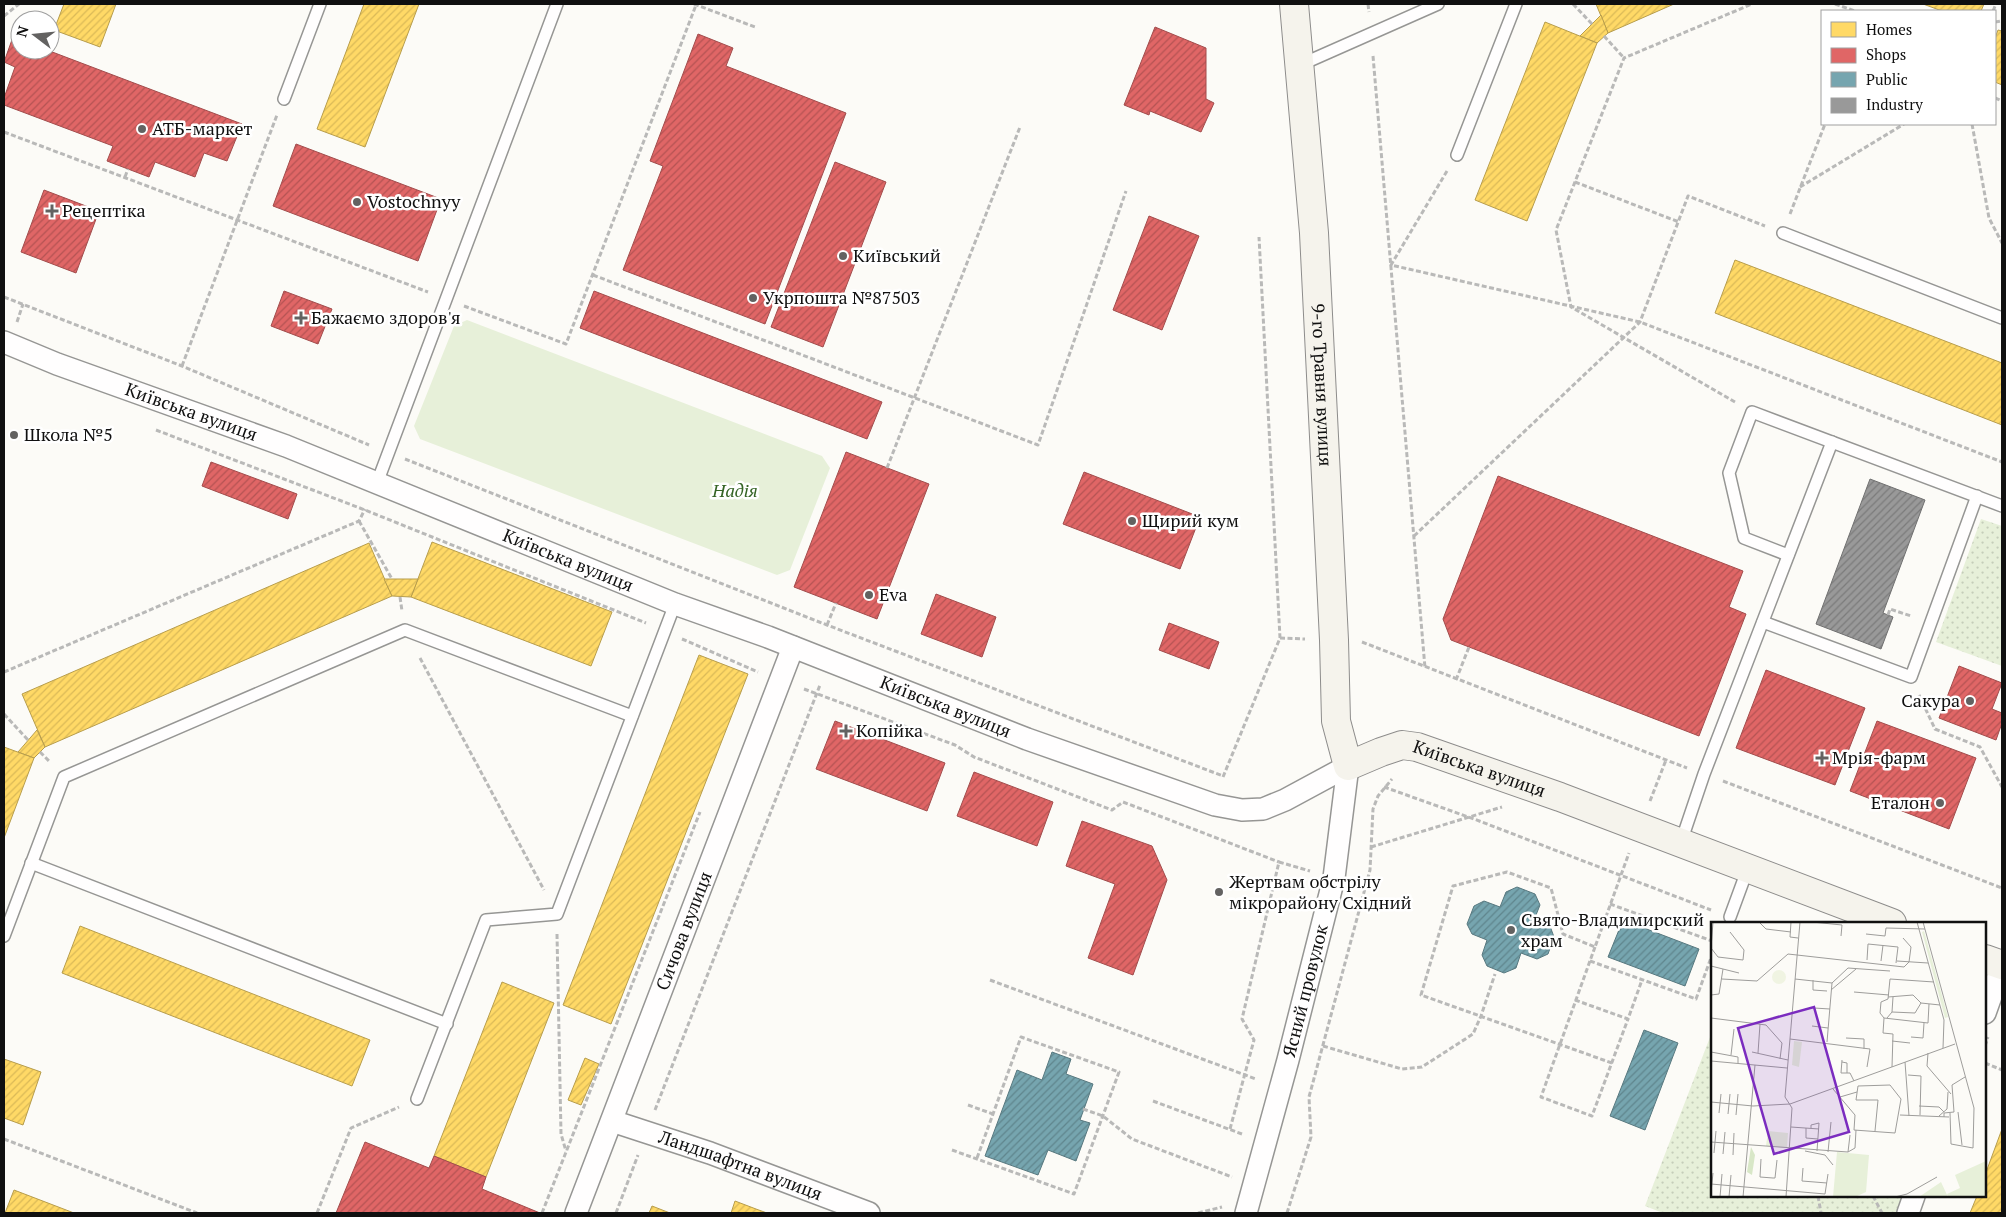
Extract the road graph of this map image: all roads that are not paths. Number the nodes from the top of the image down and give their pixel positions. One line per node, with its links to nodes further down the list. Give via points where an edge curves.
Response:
1 (320, 4): 7 (lane)
2 (557, 4): 13 (lane)
3 (1294, 4): 6 (street, 9-го Травня вулиця)
4 (1438, 4): 6 (lane)
5 (1516, 4): 8 (lane)
6 (1298, 66): 21 (street, 9-го Травня вулиця, via 1314,233 1336,721)
7 (284, 98)
8 (1457, 155)
9 (1783, 233): 10 (lane)
10 (2002, 318)
11 (4, 342): 13 (street, Київська вулиця)
12 (1832, 442): 14 (lane); 16 (lane); 16 (lane, via 1752,412 1729,473 1744,538)
13 (377, 483): 17 (street, Київська вулиця)
14 (1977, 496): 15 (lane); 18 (lane, via 1911,676)
15 (2002, 506)
16 (1788, 555): 18 (lane)
17 (675, 604): 19 (street, Київська вулиця); 20 (lane)
18 (1763, 622): 22 (lane)
19 (793, 647): 21 (street, Київська вулиця, via 1027,739 1215,806 1263,809); 33 (street, Сичова вулиця)
20 (632, 716): 23 (lane, via 405,630 64,777); 31 (lane, via 557,914 486,920)
21 (1348, 766): 22 (street, Київська вулиця, via 1402,745 1417,747); 37 (street, Ясний провулок, via 1334,878)
22 (1680, 842): 24 (street, Київська вулиця)
23 (31, 863): 27 (lane); 31 (lane)
24 (1748, 868): 25 (lane); 26 (street, Київська вулиця)
25 (1730, 918)
26 (1889, 922)
27 (4, 936)
28 (1986, 959): 29 (street)
29 (2002, 965): 30 (street)
30 (1986, 1009)
31 (447, 1024): 32 (lane)
32 (417, 1099)
33 (612, 1122): 35 (street, Сичова вулиця); 36 (street, Ландшафтна вулиця, via 710,1153)
34 (1914, 1197): 38 (street)
35 (576, 1213)
36 (869, 1213)
37 (1246, 1213)
38 (1908, 1213)

